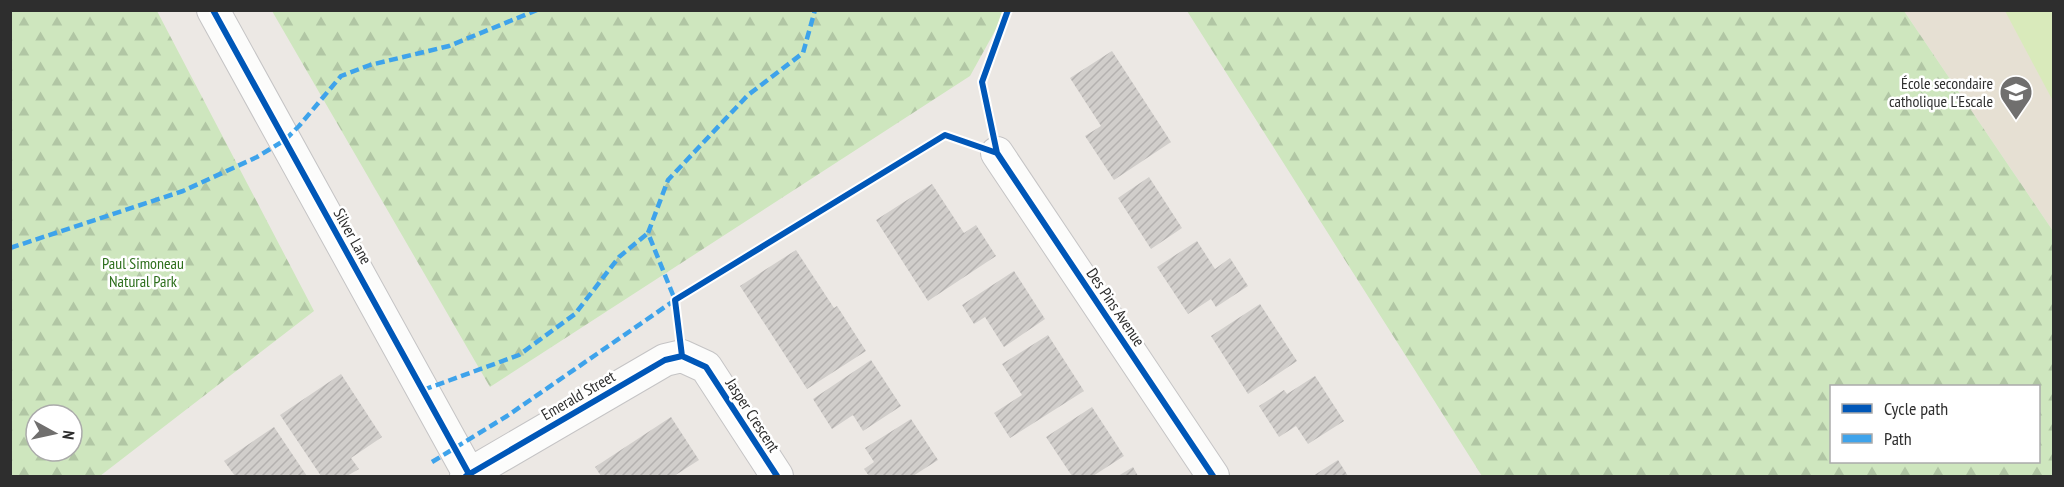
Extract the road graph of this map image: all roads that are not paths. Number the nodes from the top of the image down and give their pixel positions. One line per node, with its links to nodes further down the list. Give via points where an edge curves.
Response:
1 (213, 10): 4 (street, Silver Lane)
2 (998, 153): 6 (street, Des Pins Avenue)
3 (706, 367): 4 (street, Emerald Street, via 682,356 665,360); 5 (street, Jasper Crescent)
4 (468, 475)
5 (777, 477)
6 (1213, 477)

